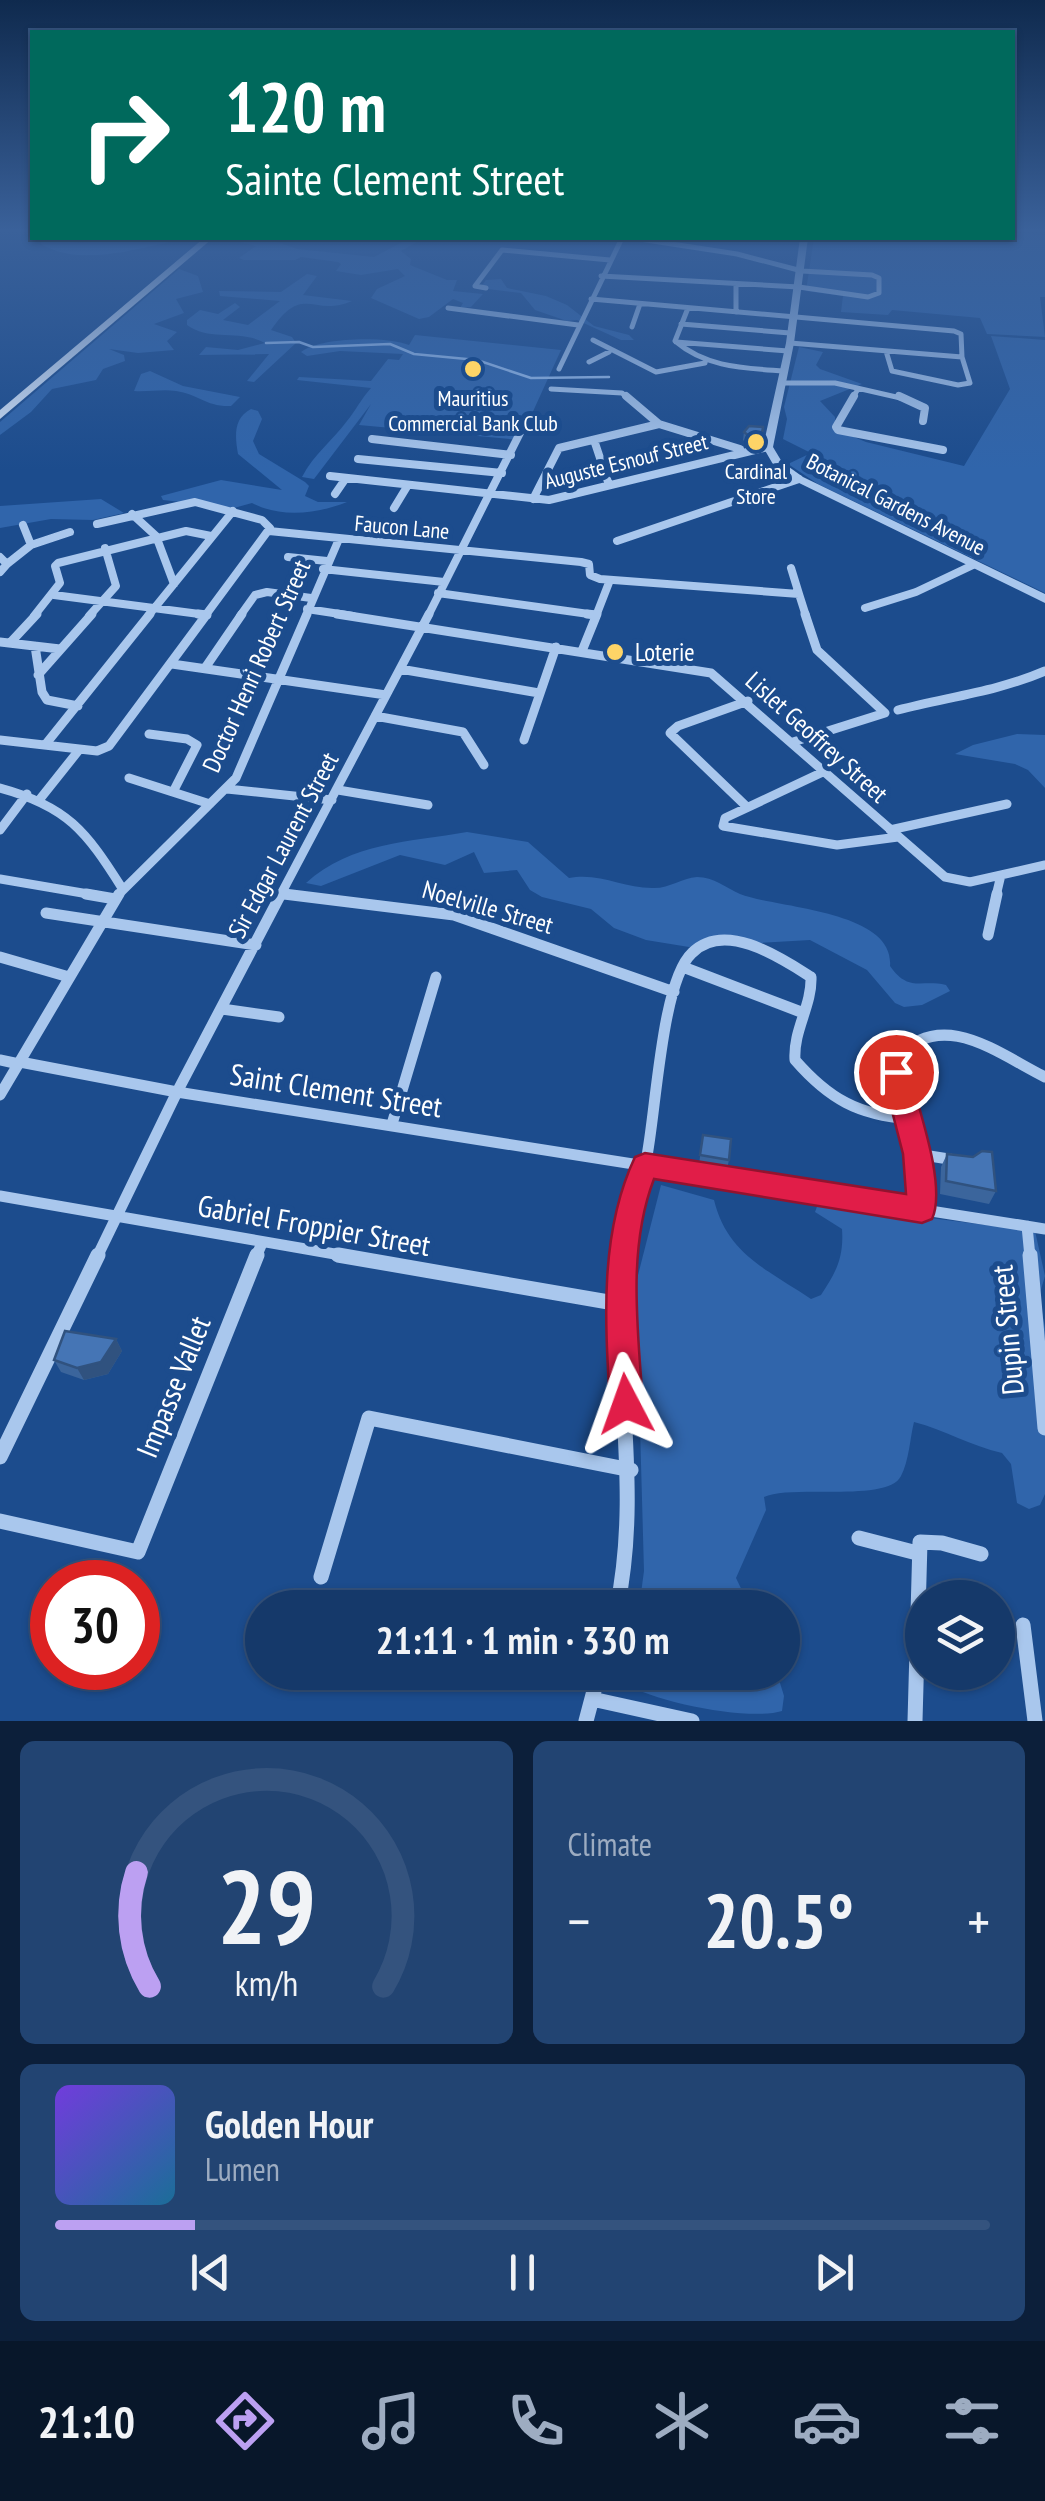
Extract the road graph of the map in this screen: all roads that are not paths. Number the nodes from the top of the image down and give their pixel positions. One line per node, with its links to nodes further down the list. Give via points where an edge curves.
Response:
1 (126, 309): 25 (main road)
2 (458, 309): 11 (street)
3 (586, 309): 11 (street)
4 (638, 309): 12 (street)
5 (687, 309): 10 (street)
6 (704, 309): 8 (street)
7 (795, 309): 9 (street)
8 (736, 312): 9 (street)
9 (794, 317): 15 (street); 18 (street, via 954,330)
10 (681, 324): 14 (street); 15 (street)
11 (578, 325): 21 (street)
12 (632, 327)
13 (593, 340): 17 (street)
14 (674, 342): 15 (street); 20 (street)
15 (790, 342): 16 (street); 22 (street)
16 (886, 351): 18 (street); 18 (street, via 892,371 963,386 970,383)
17 (609, 352): 19 (street); 20 (street, via 656,372)
18 (962, 357)
19 (588, 362)
20 (705, 363): 22 (street)
21 (558, 369)
22 (783, 377): 24 (street); 31 (street)
23 (551, 389): 28 (street, via 622,394)
24 (858, 389): 27 (street, via 918,404 925,408); 33 (street, via 838,430)
25 (0, 416)
26 (528, 417): 34 (street, Sir Edgar Laurent Street)
27 (923, 421)
28 (659, 424): 30 (street); 32 (street)
29 (372, 439): 34 (street)
30 (594, 440): 40 (street); 44 (street, via 555,451)
31 (768, 447): 32 (street, Auguste Esnouf Street); 39 (street, Botanical Gardens Avenue)
32 (743, 450): 40 (street, Auguste Esnouf Street)
33 (944, 450)
34 (511, 455): 36 (street, Sir Edgar Laurent Street)
35 (358, 459): 36 (street)
36 (502, 473): 43 (street, Sir Edgar Laurent Street)
37 (330, 476): 38 (street, Auguste Esnouf Street)
38 (346, 478): 41 (street, Auguste Esnouf Street); 42 (street)
39 (799, 480): 55 (street); 62 (street, Botanical Gardens Avenue)
40 (609, 485): 44 (street, Auguste Esnouf Street)
41 (408, 486): 43 (street, Auguste Esnouf Street); 45 (street)
42 (334, 494)
43 (491, 496): 44 (street, Auguste Esnouf Street); 58 (street, Sir Edgar Laurent Street)
44 (533, 500)
45 (394, 508)
46 (233, 511): 47 (street, via 195,502); 50 (street, via 268,523); 53 (street)
47 (132, 514): 48 (street); 52 (street)
48 (97, 524)
49 (23, 525): 56 (street)
50 (268, 531): 54 (street, Faucon Lane); 74 (street)
51 (70, 532): 56 (street)
52 (156, 536): 53 (street, via 186,530); 57 (street); 65 (street)
53 (211, 536): 65 (street)
54 (339, 539): 58 (street, Faucon Lane); 61 (street, Doctor Henri Robert Street)
55 (617, 541)
56 (31, 545): 60 (street)
57 (106, 548): 68 (street, via 58,563); 70 (street, via 117,583)
58 (461, 550): 64 (street, Faucon Lane, via 581,562 589,564 590,575); 66 (street, Sir Edgar Laurent Street)
59 (288, 556): 61 (street)
60 (2, 564)
61 (325, 565): 66 (street); 71 (street, Doctor Henri Robert Street)
62 (973, 565): 69 (street, Botanical Gardens Avenue); 72 (street)
63 (790, 568): 67 (street)
64 (610, 580): 67 (street); 75 (street)
65 (174, 584): 73 (street)
66 (441, 587): 75 (street); 76 (street, Sir Edgar Laurent Street)
67 (799, 594): 97 (street, via 817,650 885,713)
68 (54, 596): 70 (street); 77 (street)
69 (1045, 599)
70 (102, 602): 73 (street); 80 (street)
71 (309, 603): 76 (street, Lislet Geoffrey Street); 83 (street, Lislet Geoffrey Street, via 255,595); 87 (street, Doctor Henri Robert Street)
72 (865, 608)
73 (154, 610): 74 (street); 91 (street)
74 (207, 615): 82 (street)
75 (596, 615): 81 (street)
76 (422, 625): 79 (street, Lislet Geoffrey Street); 84 (street, Sir Edgar Laurent Street)
77 (5, 642): 78 (street)
78 (36, 646): 80 (street); 86 (street)
79 (556, 648): 81 (street, Lislet Geoffrey Street); 88 (street)
80 (60, 649): 86 (street)
81 (582, 651): 90 (street, Lislet Geoffrey Street, via 711,673)
82 (172, 664): 83 (street); 99 (street, via 108,746)
83 (205, 668): 87 (street)
84 (400, 670): 88 (street); 89 (street, Sir Edgar Laurent Street)
85 (1045, 671): 92 (street, via 1006,688)
86 (38, 675): 91 (street, via 48,700)
87 (278, 678): 89 (street); 104 (street, Doctor Henri Robert Street)
88 (539, 693): 96 (street)
89 (386, 695): 93 (street, Sir Edgar Laurent Street)
90 (748, 702): 97 (street, Lislet Geoffrey Street); 112 (street, via 670,733)
91 (78, 706): 98 (street)
92 (898, 710)
93 (375, 716): 100 (street, via 464,732); 107 (street, Sir Edgar Laurent Street)
94 (149, 734): 105 (street, via 197,745)
95 (0, 740): 98 (street)
96 (524, 740)
97 (793, 742): 101 (street, Lislet Geoffrey Street)
98 (46, 745): 99 (street)
99 (79, 750): 108 (street)
100 (484, 765)
101 (825, 771): 112 (street); 114 (street, Lislet Geoffrey Street)
102 (128, 778): 105 (street)
103 (0, 788): 106 (street)
104 (227, 789): 107 (street); 109 (street, Doctor Henri Robert Street)
105 (174, 792): 109 (street)
106 (27, 794): 108 (street); 113 (street)
107 (335, 795): 111 (street); 119 (street, Sir Edgar Laurent Street)
108 (40, 799): 118 (street, via 83,828)
109 (210, 804): 118 (street, Doctor Henri Robert Street)
110 (1006, 804): 114 (street)
111 (428, 805)
112 (747, 807): 114 (street, via 725,818 723,826 836,844)
113 (0, 830)
114 (894, 834): 116 (street, Lislet Geoffrey Street, via 954,881)
115 (1045, 864): 116 (street, Lislet Geoffrey Street)
116 (1001, 875): 122 (street)
117 (0, 879): 118 (street)
118 (119, 893): 121 (street, Doctor Henri Robert Street)
119 (284, 894): 123 (street, Sir Edgar Laurent Street); 128 (street, Noelville Street, via 454,915)
120 (46, 913): 121 (street)
121 (100, 922): 123 (street); 126 (street, Doctor Henri Robert Street)
122 (988, 935)
123 (256, 945): 129 (street, Sir Edgar Laurent Street)
124 (0, 957): 126 (street)
125 (682, 967): 128 (street); 130 (street); 130 (street, via 692,951 708,944 729,940 757,947 811,977)
126 (70, 977): 133 (street, Doctor Henri Robert Street)
127 (436, 977): 138 (street)
128 (674, 992): 141 (street)
129 (222, 1008): 131 (street); 135 (street, Sir Edgar Laurent Street)
130 (802, 1012): 137 (street, via 793,1050 808,1076 856,1113)
131 (280, 1017)
132 (0, 1060): 133 (street, Saint Clement Street)
133 (19, 1063): 135 (street, Saint Clement Street); 136 (street, Doctor Henri Robert Street)
134 (1045, 1077): 137 (street, via 958,1036 935,1032 896,1057 897,1088)
135 (177, 1092): 138 (street, Saint Clement Street); 144 (street, Sir Edgar Laurent Street)
136 (0, 1095)
137 (910, 1119): 139 (street)
138 (392, 1124): 141 (street, Saint Clement Street)
139 (917, 1154): 140 (street); 143 (street)
140 (967, 1162)
141 (645, 1166): 143 (street, Saint Clement Street); 148 (street, via 632,1199)
142 (0, 1196): 144 (street, Gabriel Froppier Street)
143 (922, 1210): 145 (street, Saint Clement Street)
144 (116, 1216): 147 (street, Gabriel Froppier Street); 150 (street, Sir Edgar Laurent Street)
145 (1027, 1226): 146 (street, Saint Clement Street); 149 (street, Dupin Street)
146 (1045, 1229)
147 (262, 1243): 148 (street, Gabriel Froppier Street); 152 (street, Impasse Vallet, via 138,1552)
148 (620, 1304): 151 (street)
149 (1045, 1428)
150 (0, 1457)
151 (631, 1470): 156 (street, via 369,1418); 157 (street, via 629,1561)
152 (0, 1521)
153 (859, 1538): 154 (street)
154 (917, 1553): 155 (street, via 920,1542); 163 (street)
155 (982, 1554)
156 (321, 1577)
157 (621, 1590)
158 (1024, 1625): 164 (street)
159 (594, 1690): 160 (street)
160 (592, 1699): 161 (street); 162 (street)
161 (586, 1721)
162 (692, 1721)
163 (915, 1721)
164 (1035, 1721)

